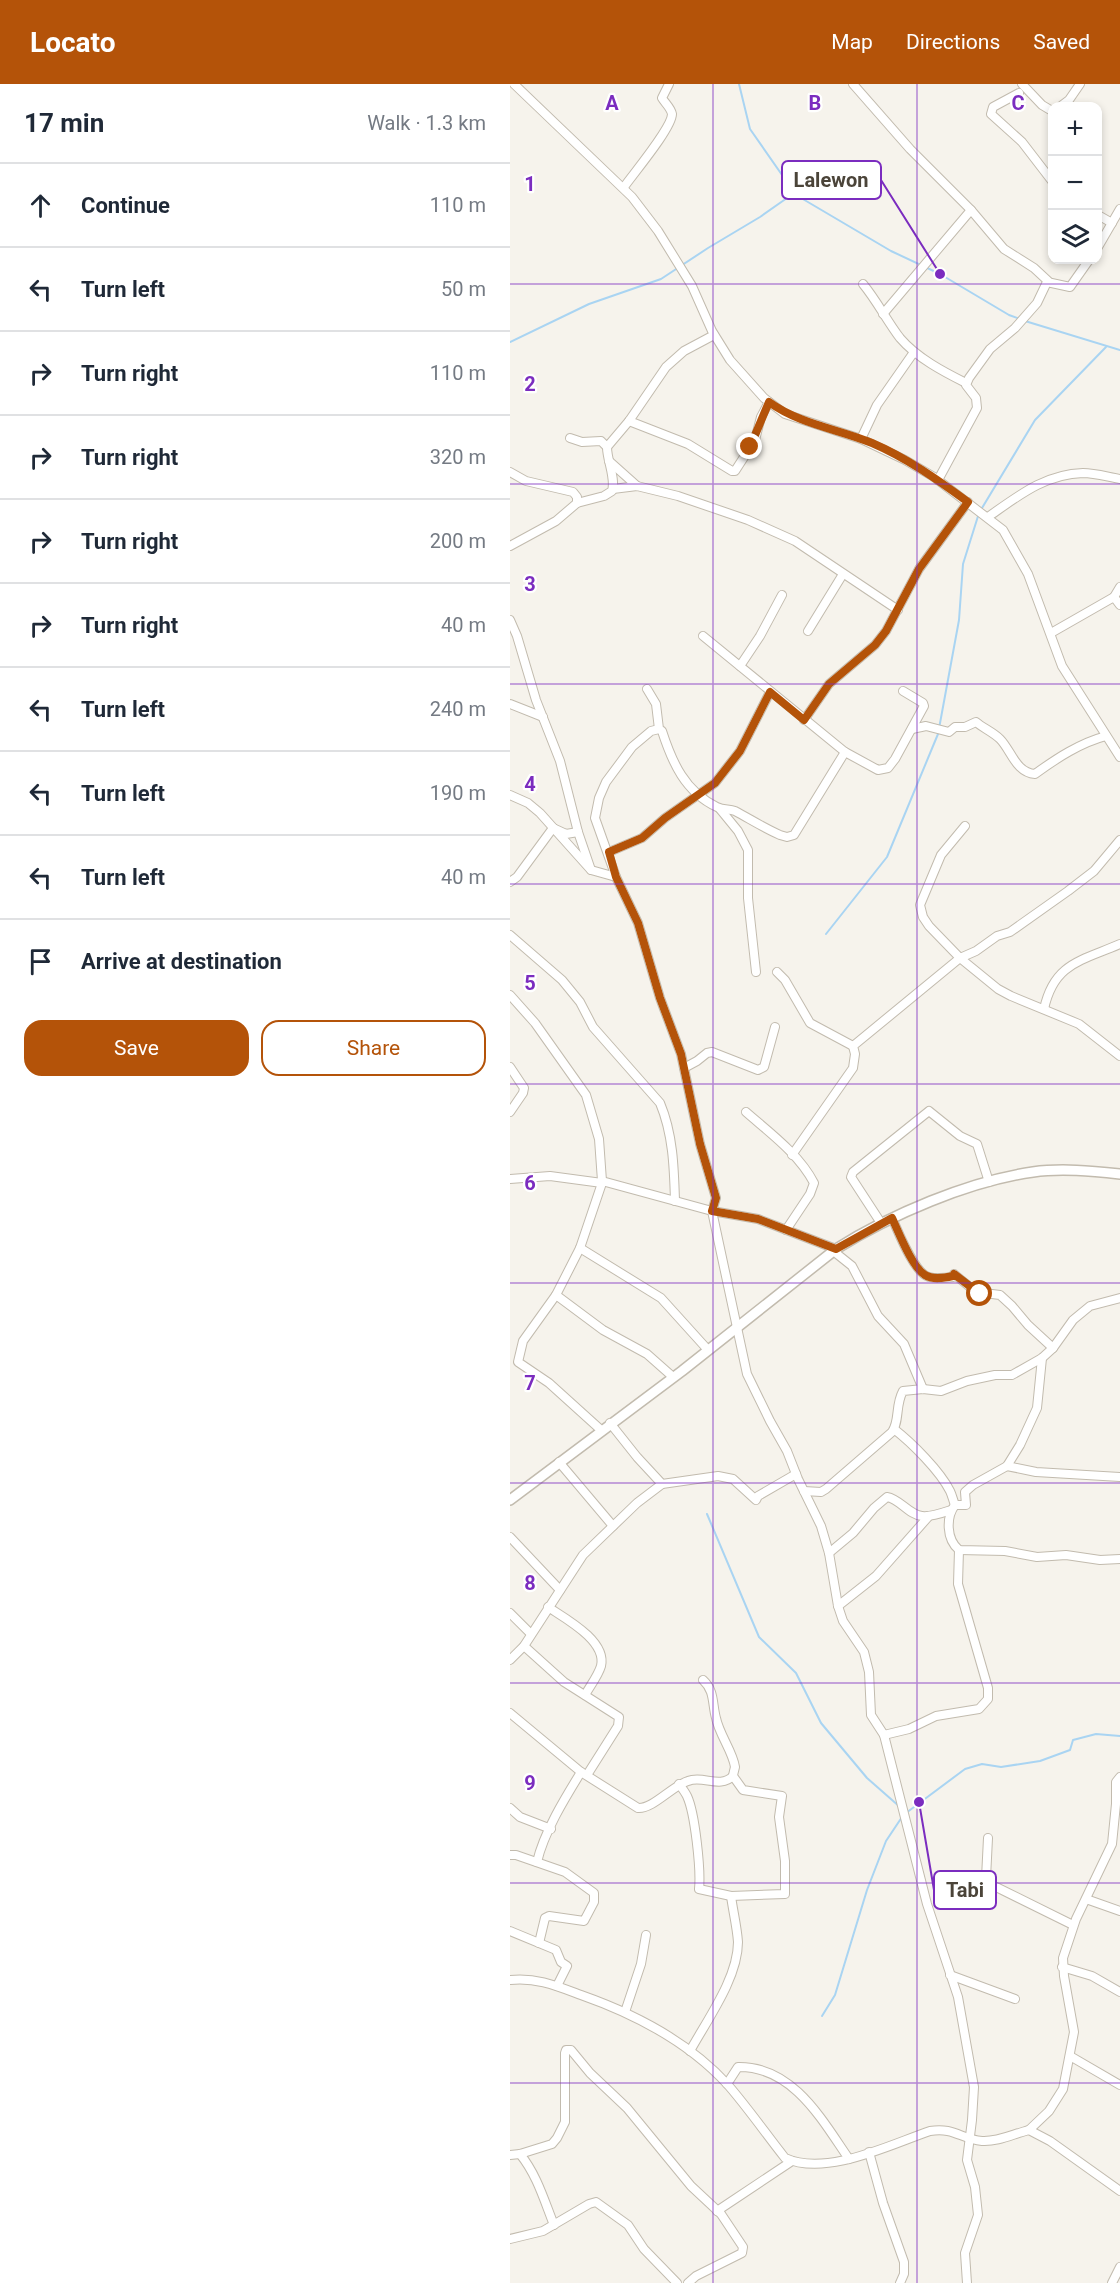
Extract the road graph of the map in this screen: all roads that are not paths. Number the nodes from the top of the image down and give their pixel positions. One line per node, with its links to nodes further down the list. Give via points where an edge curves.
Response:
1 (514, 84): 9 (street)
2 (669, 84): 9 (street, via 662,98 672,117)
3 (853, 84): 11 (street, via 904,143)
4 (1080, 84): 6 (street)
5 (1023, 86): 7 (street); 8 (street, via 1019,93 993,107 991,114 1022,142)
6 (1066, 102)
7 (1048, 108)
8 (1048, 175)
9 (624, 187): 19 (street, via 681,267)
10 (1120, 209): 13 (street)
11 (971, 210): 16 (street, via 1004,249); 18 (street)
12 (1102, 217): 13 (street)
13 (1112, 223): 14 (street)
14 (1102, 240)
15 (1086, 264): 16 (street, via 1070,286)
16 (1048, 282): 21 (street, via 1037,303 990,349)
17 (863, 284): 18 (street)
18 (883, 314): 20 (street)
19 (714, 335): 22 (street, via 730,360); 23 (street, via 684,351 666,368)
20 (914, 352): 21 (street); 25 (street, via 877,405)
21 (966, 383): 30 (street, via 976,398 977,408)
22 (769, 402): 23 (street, via 739,468 732,471 688,444); 25 (street, via 785,414)
23 (629, 422): 26 (street)
24 (570, 438): 26 (street, via 601,441)
25 (861, 439): 30 (street)
26 (607, 447): 27 (street)
27 (607, 460): 31 (street); 32 (street)
28 (510, 472): 34 (street, via 526,481 573,492)
29 (1120, 479): 35 (street, via 1085,473 1058,476 1030,488)
30 (938, 480): 33 (street)
31 (637, 486): 32 (street); 37 (street, via 748,520 795,541)
32 (613, 489): 34 (street, via 604,496)
33 (968, 502): 35 (street); 42 (street, via 919,569)
34 (576, 503): 36 (street, via 556,521)
35 (988, 517): 45 (street, via 1003,530 1016,550)
36 (510, 546)
37 (843, 574): 42 (street); 44 (street)
38 (1120, 587): 40 (street)
39 (782, 595): 47 (street)
40 (1114, 597): 41 (street); 45 (street)
41 (1120, 605)
42 (898, 610): 54 (street, via 875,645 829,684)
43 (510, 620): 53 (street)
44 (808, 631)
45 (1051, 633): 58 (street, via 1062,666)
46 (704, 636): 47 (street)
47 (740, 666): 49 (street)
48 (648, 688): 56 (street, via 656,704)
49 (770, 692): 54 (street); 62 (street, via 740,751 715,783)
50 (903, 692): 52 (street, via 924,704)
51 (510, 704): 53 (street)
52 (921, 714): 55 (street); 57 (street)
53 (543, 717): 66 (street, via 560,761)
54 (804, 720): 59 (street)
55 (926, 726): 57 (street); 58 (street, via 949,732 976,722 1001,739 1022,770 1035,774 1091,740)
56 (659, 729): 62 (street, via 681,777); 68 (street, via 632,747 599,798 595,818)
57 (912, 729): 59 (street, via 895,759 883,770)
58 (1106, 736): 60 (street)
59 (845, 752): 63 (street, via 791,837 764,828 732,810)
60 (1120, 757)
61 (510, 795): 65 (street, via 528,803)
62 (699, 795): 63 (street); 68 (street, via 642,838)
63 (720, 809): 75 (street, via 748,850 748,898)
64 (965, 826): 74 (street, via 941,855 920,905 929,926)
65 (554, 828): 66 (street, via 566,834); 69 (street); 71 (street)
66 (578, 832): 69 (street)
67 (1120, 840): 74 (street, via 1094,871 1068,891 1010,932)
68 (609, 852): 70 (street)
69 (591, 870): 70 (street)
70 (616, 877): 83 (street, via 638,923)
71 (510, 882)
72 (510, 935): 91 (street, via 562,980 593,1027 660,1103 674,1158)
73 (1120, 944): 78 (street, via 1060,973)
74 (960, 958): 78 (street, via 998,989); 80 (street)
75 (756, 972)
76 (777, 972): 80 (street, via 810,1023)
77 (510, 995): 89 (street, via 586,1095 599,1139)
78 (1044, 1009): 81 (street, via 1079,1024)
79 (775, 1027): 83 (street, via 764,1067 758,1070 712,1052)
80 (853, 1046): 86 (street, via 853,1068)
81 (1120, 1056)
82 (510, 1067): 84 (street, via 524,1088)
83 (684, 1068): 92 (street, via 716,1198)
84 (510, 1112)
85 (746, 1112): 86 (street)
86 (792, 1155): 95 (street, via 814,1183)
87 (1120, 1174): 90 (street, via 1054,1170)
88 (510, 1179): 89 (street, via 550,1176)
89 (602, 1182): 91 (street); 96 (street)
90 (989, 1182): 93 (street); 94 (street, via 977,1144 960,1136 929,1111 853,1172 851,1177)
91 (675, 1201): 92 (street)
92 (712, 1211): 95 (street, via 758,1219); 100 (street)
93 (892, 1218): 94 (street); 101 (street, via 921,1272 943,1278 954,1274 976,1292 999,1294)
94 (881, 1223): 97 (street)
95 (786, 1230): 97 (street)
96 (580, 1248): 98 (street); 102 (street, via 661,1298)
97 (836, 1249): 100 (street); 107 (street, via 852,1266 878,1316 904,1344)
98 (556, 1295): 105 (street, via 530,1328); 106 (street, via 603,1330 647,1354)
99 (1120, 1298): 101 (street, via 1099,1302 1081,1313)
100 (736, 1328): 102 (street); 113 (street, via 747,1374)
101 (1053, 1348): 104 (street)
102 (708, 1350): 106 (street)
103 (510, 1351): 105 (street)
104 (1042, 1358): 107 (street, via 1012,1375 968,1381 941,1391); 112 (street, via 1037,1408)
105 (518, 1359): 110 (street, via 519,1365 549,1383)
106 (673, 1377): 108 (street)
107 (923, 1389): 109 (street, via 903,1391)
108 (610, 1423): 110 (street); 115 (street)
109 (894, 1429): 116 (street, via 826,1489); 118 (street, via 913,1444 939,1476 950,1491)
110 (601, 1430): 111 (street)
111 (559, 1462): 117 (street); 120 (street)
112 (1007, 1466): 114 (street, via 1036,1472); 118 (street, via 973,1485 965,1492 966,1505)
113 (796, 1474): 115 (street, via 756,1500 733,1479 725,1477); 116 (street)
114 (1120, 1477)
115 (662, 1484): 120 (street)
116 (804, 1491): 123 (street)
117 (512, 1496)
118 (953, 1508): 119 (street); 122 (street, via 948,1520 954,1546)
119 (929, 1516): 123 (street, via 917,1515 887,1497); 127 (street, via 876,1576)
120 (613, 1526): 125 (street, via 583,1555)
121 (510, 1537): 125 (street)
122 (959, 1550): 124 (street); 135 (street, via 958,1584 988,1699 978,1709 936,1716)
123 (829, 1553): 127 (street)
124 (1120, 1559)
125 (560, 1590): 126 (street)
126 (548, 1606): 129 (street); 133 (street, via 598,1646 600,1668)
127 (838, 1606): 135 (street, via 843,1621 864,1652 872,1715)
128 (510, 1613): 129 (street)
129 (531, 1634): 130 (street)
130 (524, 1646): 131 (street); 133 (street)
131 (510, 1660)
132 (703, 1680): 137 (street, via 709,1685 715,1717 735,1767)
133 (585, 1695): 136 (street, via 617,1714 620,1720)
134 (510, 1713): 136 (street)
135 (884, 1735): 153 (street, via 927,1905)
136 (584, 1774): 139 (street, via 642,1808); 141 (street, via 561,1806)
137 (733, 1776): 139 (street, via 722,1781 695,1778); 145 (street, via 743,1790 782,1796 779,1817 787,1891 783,1896)
138 (1120, 1778): 146 (street, via 1116,1782 1112,1844)
139 (679, 1784): 145 (street, via 689,1805 699,1890)
140 (510, 1808): 141 (street, via 520,1817)
141 (551, 1829): 144 (street)
142 (988, 1838): 148 (street, via 988,1883)
143 (510, 1855): 144 (street)
144 (537, 1862): 151 (street, via 565,1872 587,1887 595,1898 584,1921 545,1918)
145 (731, 1896): 159 (street, via 738,1942 736,1962)
146 (1086, 1899): 147 (street); 148 (street)
147 (1120, 1911)
148 (1074, 1925): 152 (street, via 1064,1948)
149 (510, 1931): 151 (street)
150 (646, 1935): 158 (street)
151 (539, 1943): 155 (street, via 556,1950 567,1966)
152 (1062, 1966): 156 (street, via 1092,1976); 160 (street, via 1074,2032)
153 (950, 1975): 157 (street); 164 (street, via 958,1997 974,2087)
154 (510, 1980): 155 (street, via 541,1980)
155 (557, 1986): 158 (street)
156 (1120, 1992)
157 (1015, 1999)
158 (625, 2012): 159 (street, via 660,2030)
159 (690, 2052): 161 (street)
160 (1070, 2056): 162 (street); 163 (street, via 1060,2096)
161 (727, 2084): 168 (street, via 738,2067 784,2081 810,2103); 169 (street, via 784,2158)
162 (1120, 2085)
163 (1029, 2130): 164 (street, via 994,2141); 170 (street)
164 (970, 2137): 165 (street, via 942,2129); 178 (street, via 967,2160 978,2215 965,2253)
165 (869, 2152): 168 (street); 177 (street, via 904,2262)
166 (520, 2154): 167 (street); 171 (street, via 555,2142 565,2122 564,2054 568,2049 627,2108 691,2186); 172 (street, via 540,2187)
167 (510, 2155)
168 (849, 2159): 169 (street, via 830,2164)
169 (792, 2161): 171 (street)
170 (1120, 2191)
171 (717, 2211): 176 (street, via 743,2247 742,2253)
172 (554, 2225): 173 (street); 175 (street, via 596,2202 628,2225 644,2249)
173 (510, 2239)
174 (1120, 2267): 179 (street)
175 (677, 2283)
176 (688, 2283)
177 (900, 2283)
178 (967, 2283)
179 (1112, 2283)

